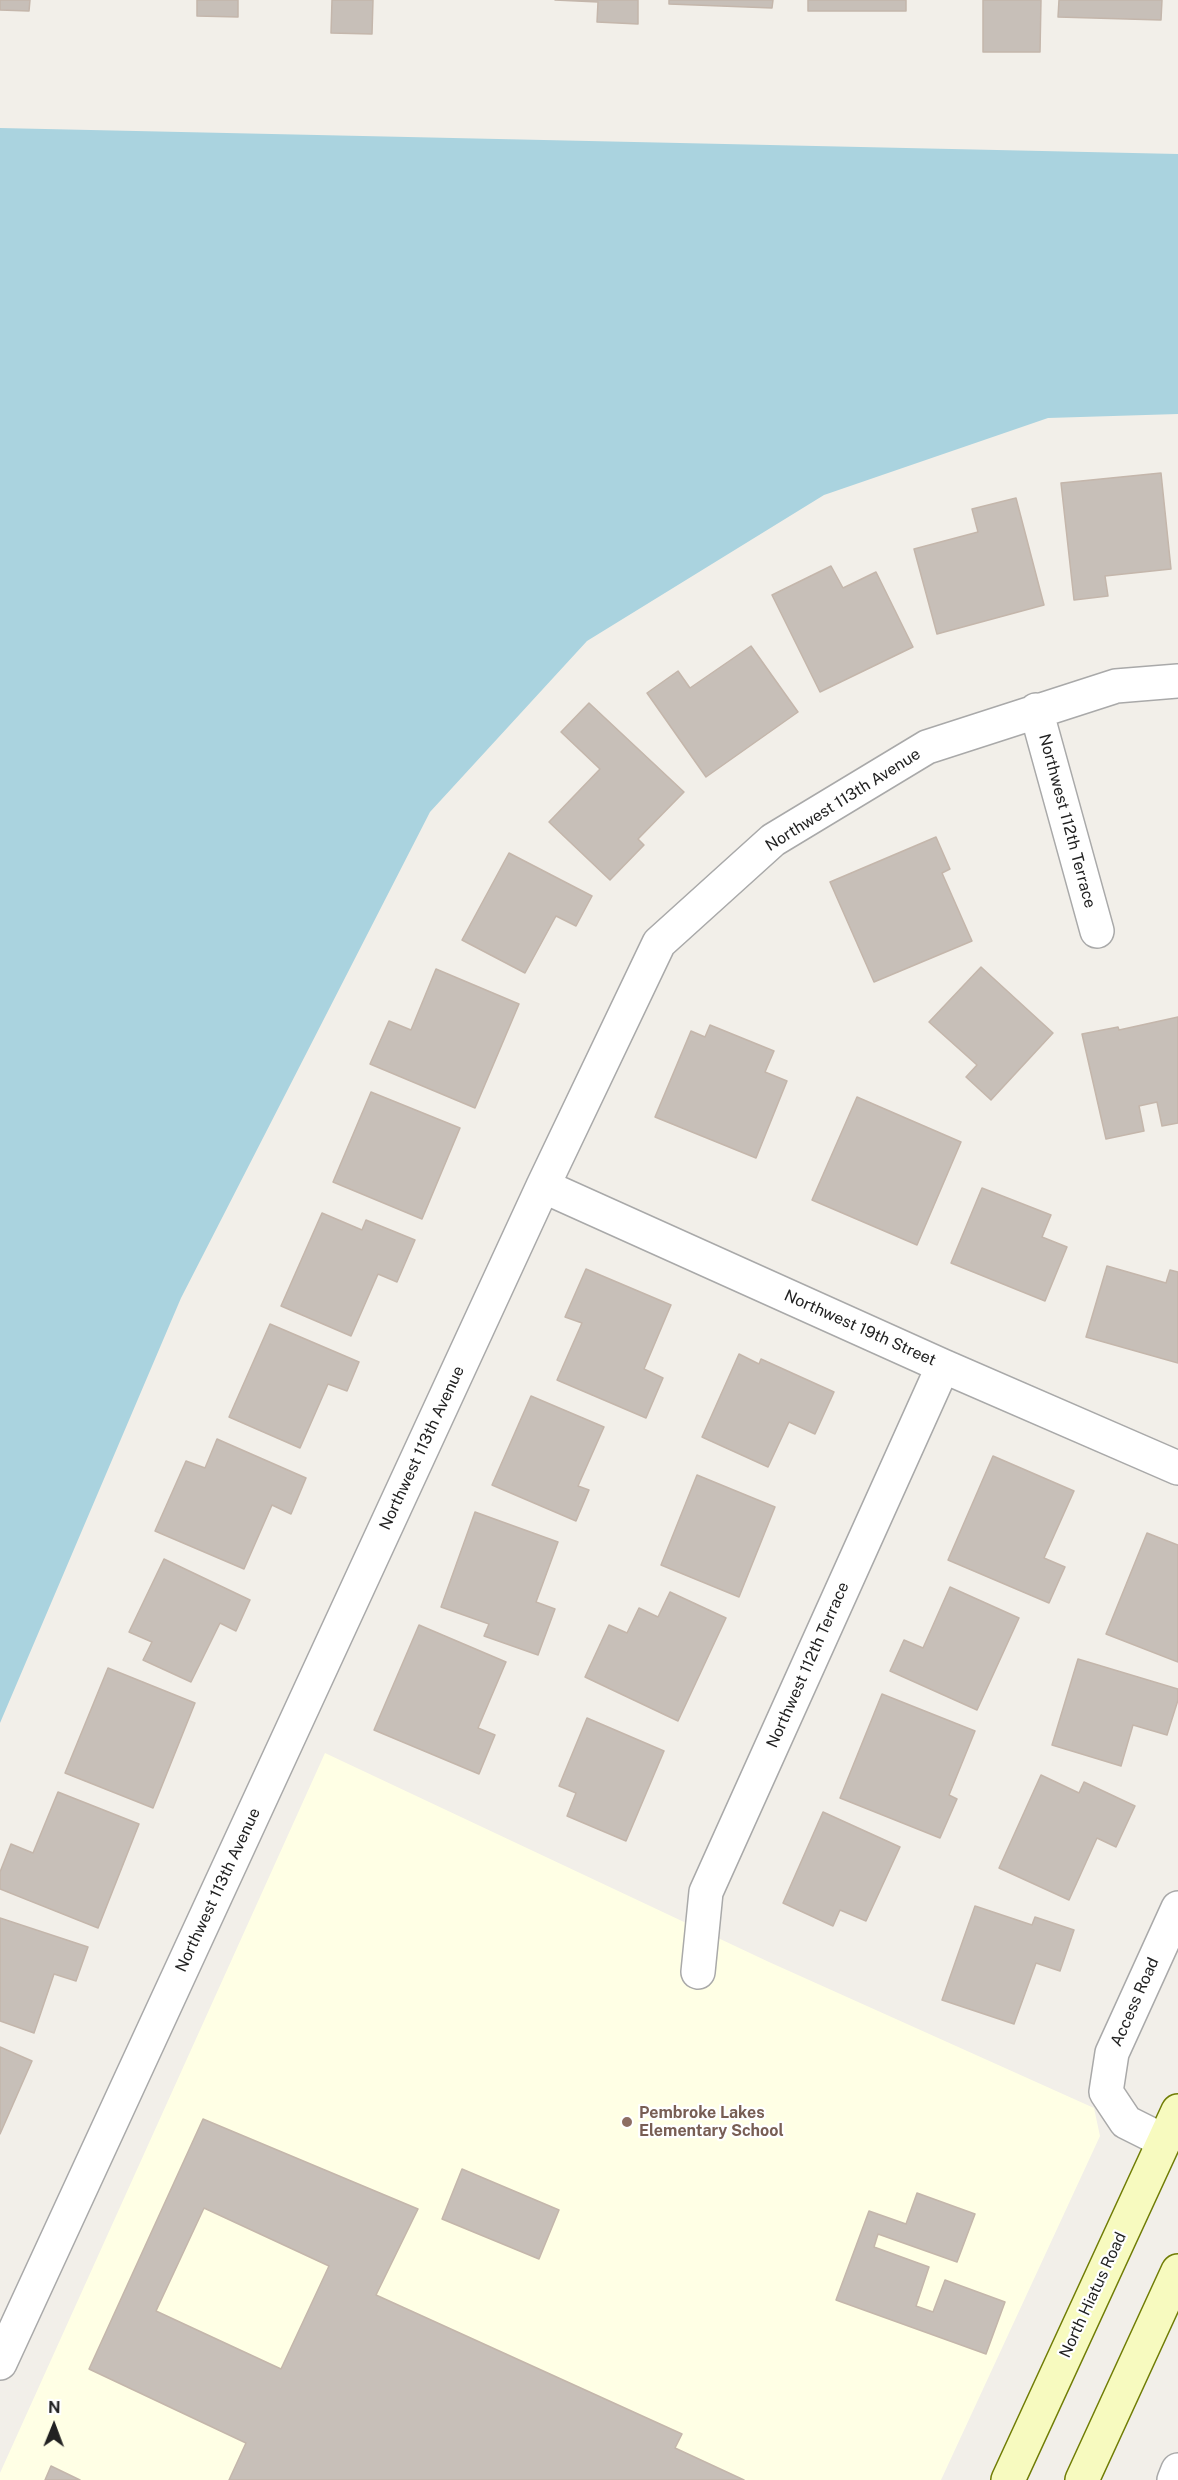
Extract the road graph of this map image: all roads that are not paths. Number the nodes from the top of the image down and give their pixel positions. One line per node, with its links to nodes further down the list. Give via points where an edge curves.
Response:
1 (1178, 681): 2 (street, Northwest 113th Avenue, via 1116,686)
2 (1036, 710): 3 (street, Northwest 112th Terrace); 4 (street, Northwest 113th Avenue, via 927,747 772,840 659,943)
3 (1097, 931)
4 (543, 1186): 5 (street, Northwest 19th Street); 12 (street, Northwest 113th Avenue)
5 (943, 1366): 6 (street, Northwest 19th Street); 8 (street, Northwest 112th Terrace, via 706,1892)
6 (1178, 1468)
7 (1178, 1908): 10 (street, Access Road, via 1112,2053 1106,2092 1126,2122)
8 (698, 1972)
9 (1178, 2111): 10 (main road, North Hiatus Road)
10 (1164, 2141): 14 (main road, North Hiatus Road)
11 (1178, 2271): 15 (main road)
12 (0, 2363)
13 (1178, 2470): 16 (street)
14 (1008, 2480)
15 (1082, 2480)
16 (1174, 2480)

